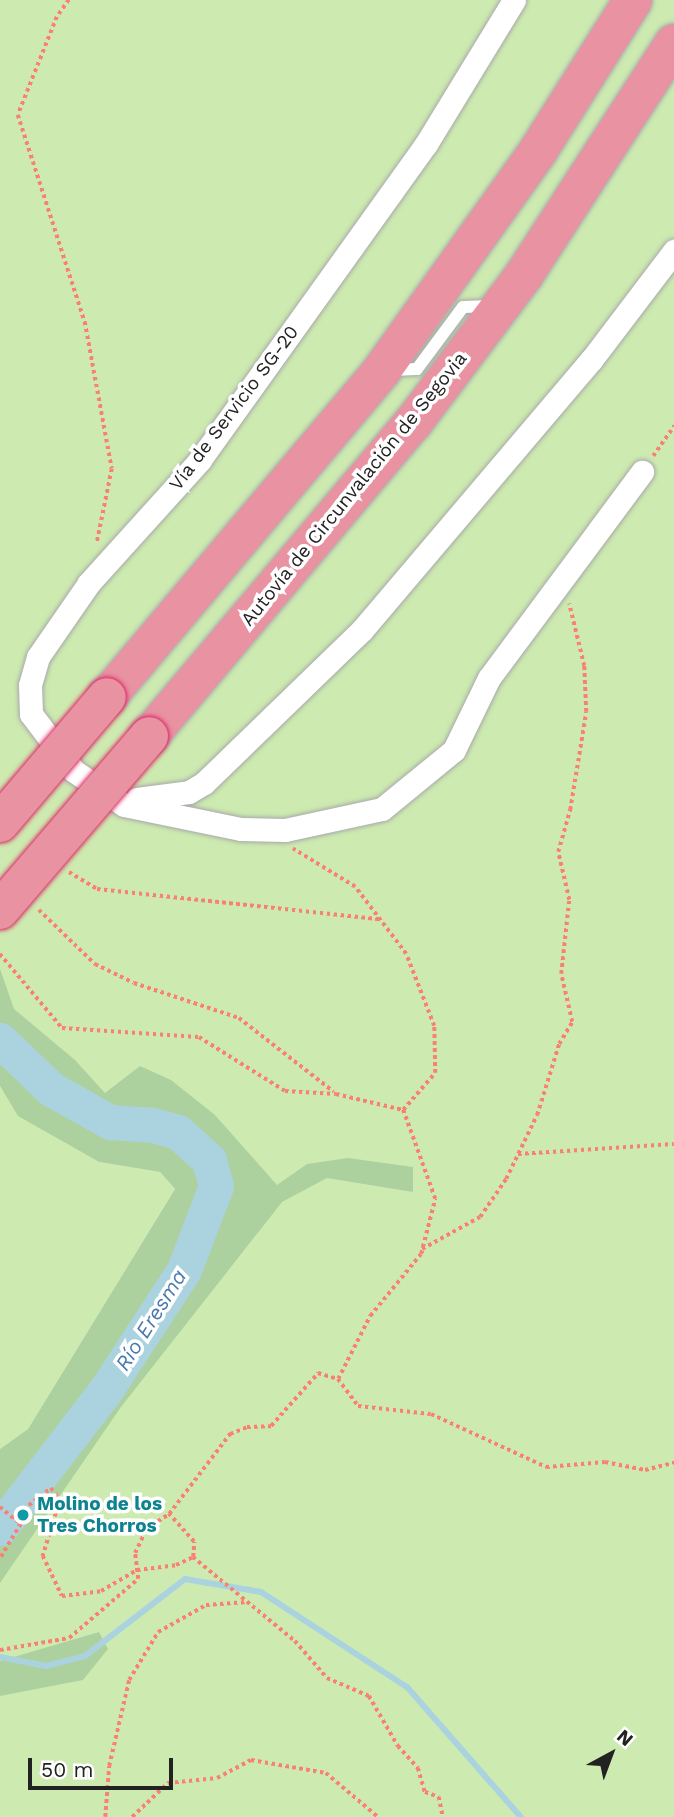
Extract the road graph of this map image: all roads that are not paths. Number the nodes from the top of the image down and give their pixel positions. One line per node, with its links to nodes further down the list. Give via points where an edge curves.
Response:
1 (514, 0): 8 (street, Vía de Servicio SG-20, via 412,163 200,460 89,583 38,657 30,685 31,714 74,771)
2 (633, 0): 6 (highway, via 538,151)
3 (674, 43): 5 (highway, Autovía de Circunvalación de Segovia)
4 (674, 251): 8 (street, via 592,359 362,630 204,783 169,797)
5 (500, 306): 6 (lane, via 463,307 417,369); 10 (highway, Autovía de Circunvalación de Segovia, bridge, via 413,423)
6 (382, 370): 9 (highway, bridge)
7 (642, 472): 8 (street, Vía de Servicio SG-20, via 489,678 454,750 382,809 285,830 124,805)
8 (114, 799)
9 (0, 823)
10 (0, 910)

